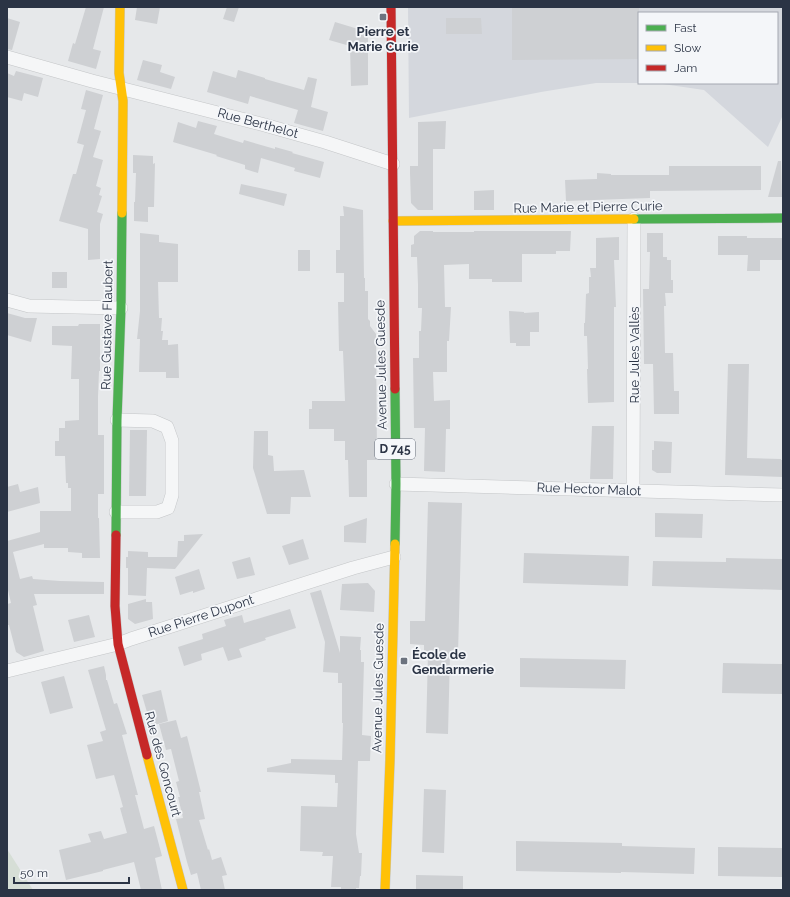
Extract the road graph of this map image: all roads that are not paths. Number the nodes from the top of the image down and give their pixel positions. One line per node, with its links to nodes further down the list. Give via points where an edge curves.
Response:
1 (120, 7): 4 (street, Rue Gustave Flaubert)
2 (390, 7): 5 (street, Avenue Jules Guesde / D 745)
3 (7, 57): 4 (street, Rue Berthelot)
4 (121, 88): 5 (street, Rue Berthelot, via 262,124); 10 (street, Rue Gustave Flaubert)
5 (393, 164): 8 (street, Avenue Jules Guesde / D 745)
6 (783, 218): 7 (street, Rue Marie et Pierre Curie)
7 (634, 219): 8 (street, Rue Marie et Pierre Curie); 13 (street, Rue Jules Vallès)
8 (393, 221): 12 (street, Avenue Jules Guesde / D 745)
9 (7, 300): 10 (street, via 30,306)
10 (121, 308): 11 (street, Rue Gustave Flaubert)
11 (117, 420): 15 (street, Rue Gustave Flaubert); 15 (street, via 153,421 167,427 172,441 172,495 168,508 157,512)
12 (396, 484): 13 (street, Rue Hector Malot); 16 (street, Avenue Jules Guesde / D 745)
13 (633, 491): 14 (street, Rue Hector Malot)
14 (783, 495)
15 (116, 512): 17 (street, Rue Gustave Flaubert, via 115,606)
16 (394, 556): 17 (street, Rue Pierre Dupont); 20 (street, Avenue Jules Guesde / D 745)
17 (118, 644): 18 (street, Rue Pierre Dupont); 19 (street, Rue des Goncourt)
18 (7, 671)
19 (182, 890)
20 (385, 890)

